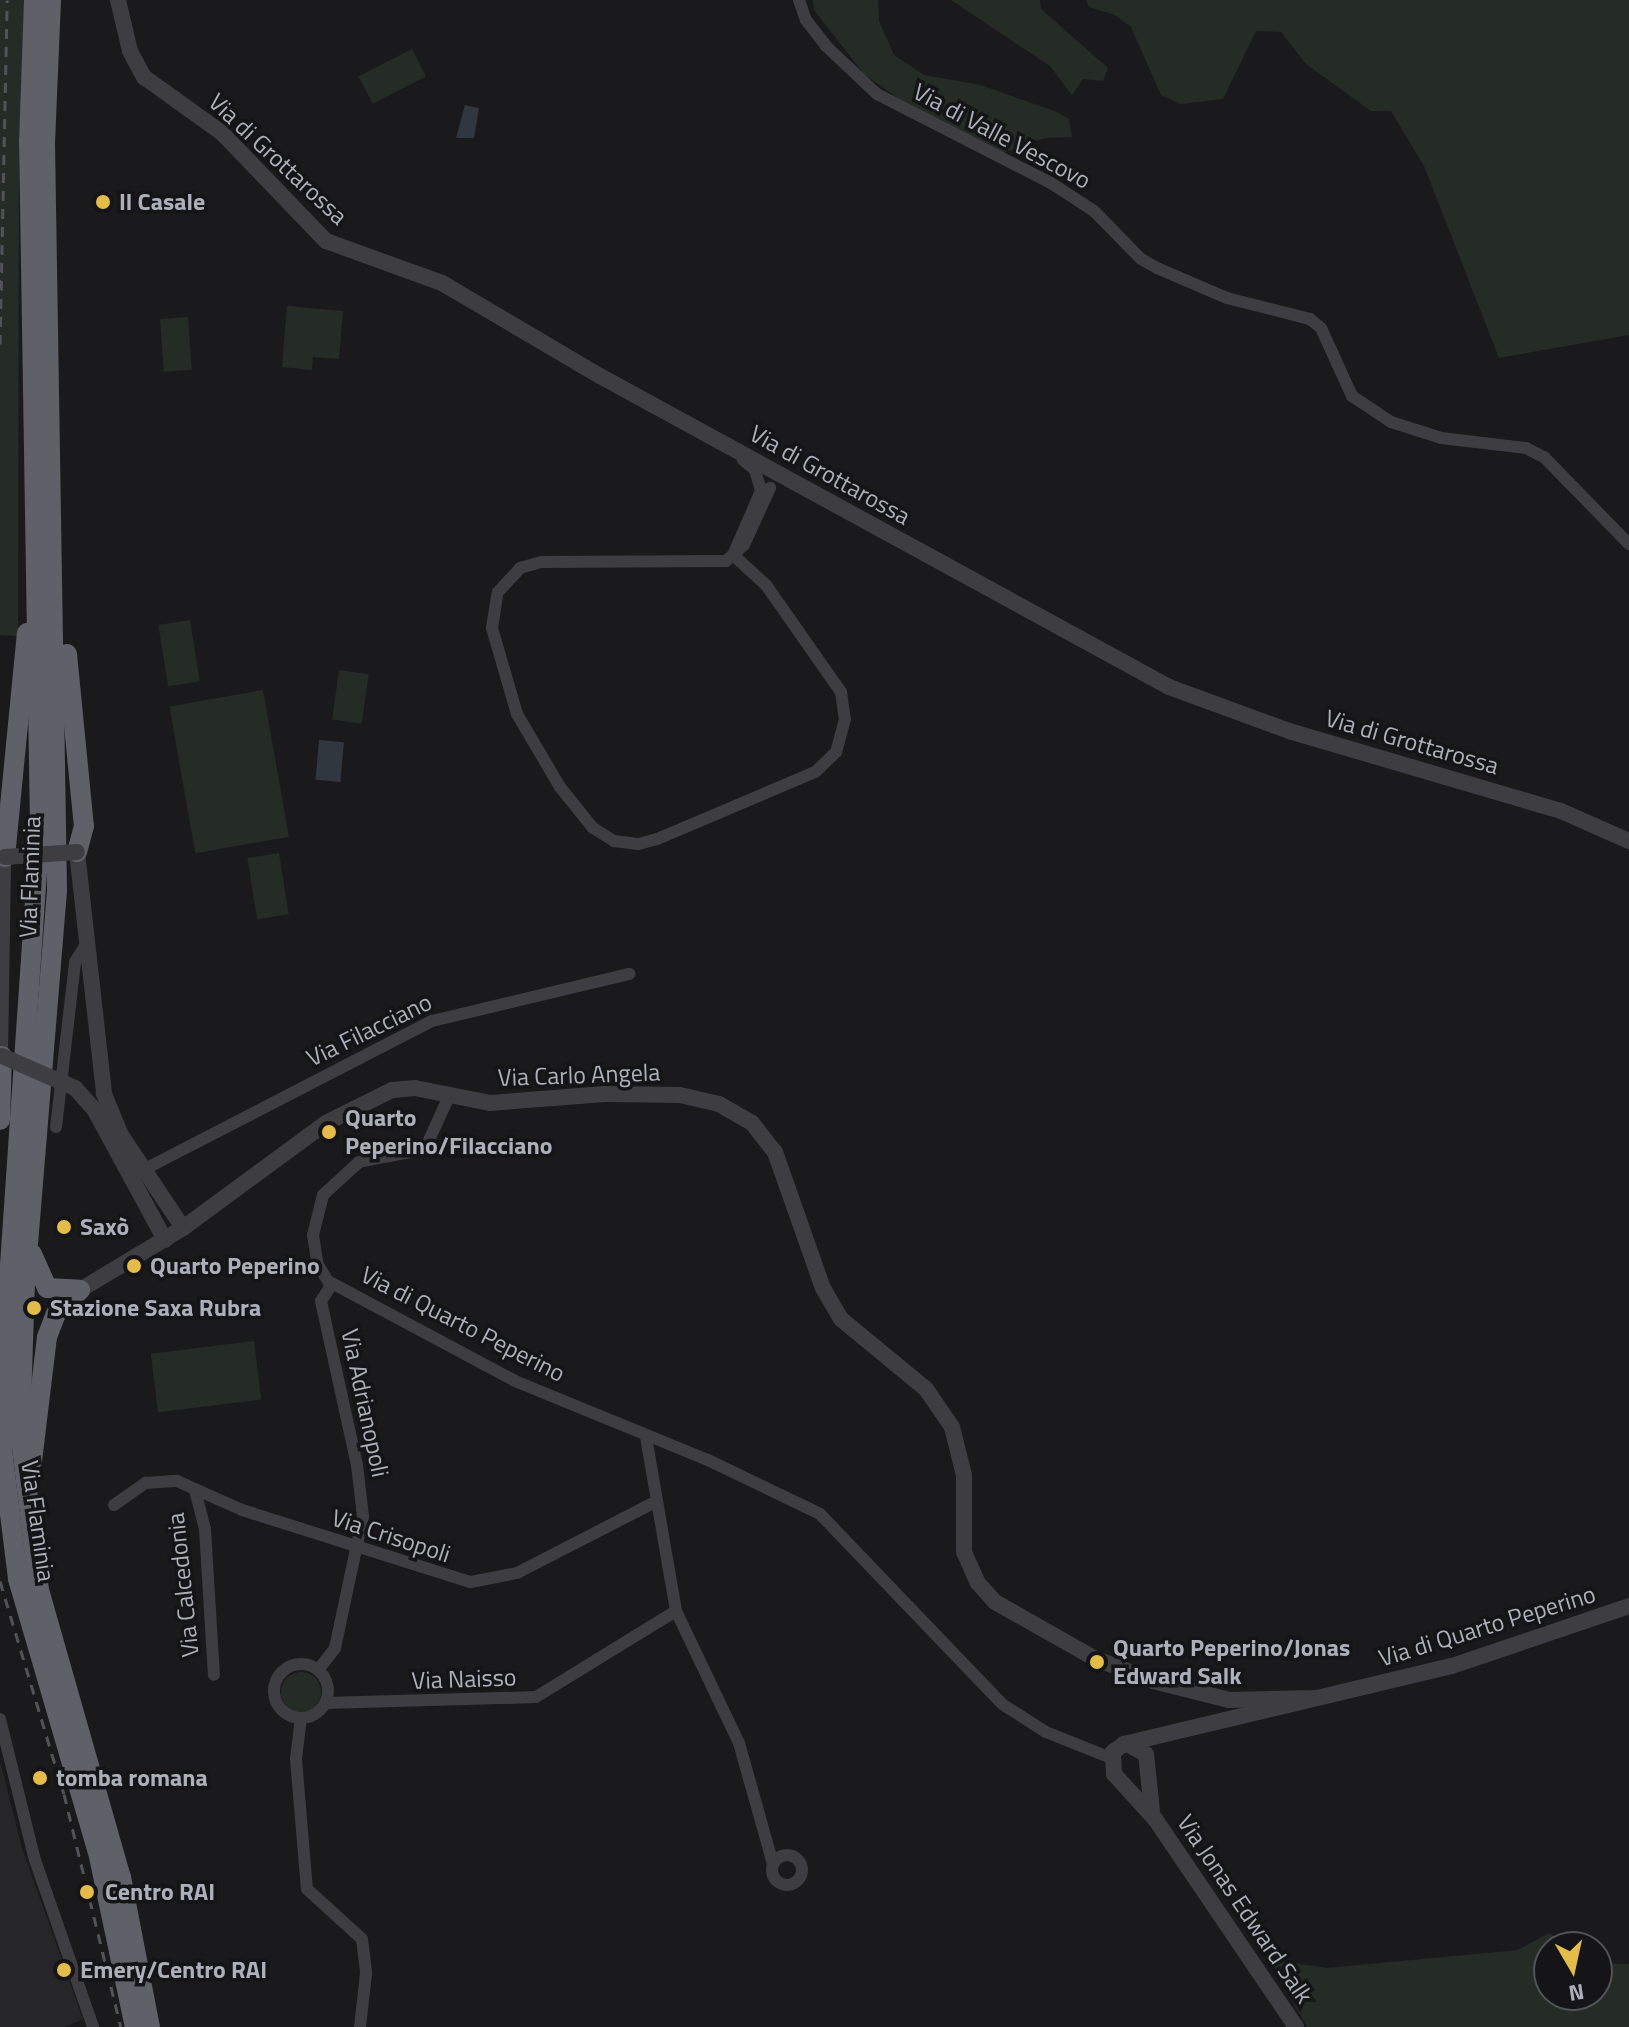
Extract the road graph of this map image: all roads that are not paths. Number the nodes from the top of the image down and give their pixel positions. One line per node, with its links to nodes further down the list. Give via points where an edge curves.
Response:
1 (34, 0): 10 (highway, Via Flaminia, via 29,156)
2 (51, 0): 11 (highway, Via Flaminia, via 45,143)
3 (118, 0): 5 (street, Via di Grottarossa, via 130,51 144,77 222,133 326,241 442,283)
4 (799, 0): 8 (street, Via di Valle Vescovo, via 806,20 826,46 877,94 1051,183 1094,211 1141,259 1157,268 1227,298 1310,319 1321,328 1342,384 1391,422 1441,438 1526,448 1544,457)
5 (703, 433): 6 (street, Via di Grottarossa); 7 (street, via 755,470)
6 (774, 481): 7 (street); 9 (street, via 766,504); 12 (street, Via di Grottarossa, via 1196,699 1561,811)
7 (758, 500): 9 (street)
8 (1629, 544)
9 (733, 555): 9 (street, via 766,585 841,692 845,719 836,752 815,772 657,839 614,841 593,828 560,787 517,714 492,628 498,592 511,574 529,564 708,564)
10 (36, 565): 14 (highway); 31 (highway, Via Flaminia, via 38,901)
11 (55, 580): 13 (highway, via 83,812); 26 (highway, Via Flaminia, via 57,891)
12 (1629, 841)
13 (77, 852): 14 (street, bridge); 16 (street)
14 (5, 857): 15 (street)
15 (4, 931): 17 (street); 19 (street)
16 (85, 946): 23 (street, via 75,962); 24 (street, via 101,1083 117,1127)
17 (0, 949)
18 (629, 974): 24 (street, Via Filacciano, via 432,1021)
19 (2, 992): 20 (street)
20 (1, 1055): 22 (highway); 27 (street, bridge, via 75,1088 94,1109)
21 (450, 1094): 25 (street, via 406,1087 377,1095 326,1123); 28 (street, Via di Quarto Peperino, via 425,1149 359,1162 323,1195 315,1214 314,1246 321,1271); 42 (street, Via Carlo Angela, via 490,1103 605,1094 680,1095 719,1104 752,1123 783,1168 814,1265 841,1319 926,1389 952,1427 964,1475 961,1534 978,1583 1008,1612 1060,1641 1127,1672)
22 (0, 1120)
23 (56, 1127)
24 (145, 1169): 25 (street)
25 (183, 1228): 27 (street)
26 (29, 1237): 29 (highway, via 45,1286 58,1292); 36 (highway, Via Flaminia, via 20,1418)
27 (165, 1240): 29 (street)
28 (332, 1284): 32 (street, Via di Quarto Peperino, via 515,1381); 37 (street, Via Adrianopoli, via 321,1301 357,1465 363,1516)
29 (80, 1290): 36 (highway, via 56,1314 45,1345 31,1476)
30 (0, 1336): 31 (highway)
31 (3, 1366): 58 (highway, Via Flaminia, via 2,1450 13,1556 98,1852)
32 (646, 1437): 34 (street); 52 (street, Via di Quarto Peperino, via 708,1460 820,1514 990,1694 1046,1732)
33 (195, 1490): 35 (street, Via Crisopoli, via 157,1479); 37 (street, Via Crisopoli); 41 (street, Via Calcedonia, via 205,1529)
34 (655, 1502): 37 (street, Via Crisopoli, via 517,1573 489,1581 454,1580); 39 (street)
35 (114, 1505)
36 (30, 1545): 59 (highway, Via Flaminia, via 48,1628 121,1877)
37 (358, 1549): 40 (street, Via Adrianopoli, via 335,1648)
38 (1629, 1606): 44 (street, Via di Quarto Peperino, via 1452,1666)
39 (676, 1611): 45 (street, Via Naisso, via 536,1697); 56 (street, via 739,1743)
40 (318, 1670): 45 (street, via 327,1685); 46 (street, via 295,1665 282,1672 275,1686 281,1708)
41 (214, 1675)
42 (1187, 1691): 43 (street); 49 (street, via 1204,1706)
43 (1215, 1697): 44 (street, via 1245,1702); 48 (street)
44 (1317, 1698): 48 (street, Via di Quarto Peperino)
45 (325, 1703): 46 (street)
46 (301, 1718): 60 (street, via 296,1759 307,1889 362,1939 366,1974)
47 (0, 1719): 57 (street, via 35,1860)
48 (1231, 1720): 49 (street, Via di Quarto Peperino)
49 (1212, 1724): 50 (street, Via di Quarto Peperino)
50 (1172, 1734): 51 (street, Via di Quarto Peperino); 53 (street)
51 (1127, 1744): 52 (street); 53 (street, via 1140,1747)
52 (1111, 1758): 54 (street, via 1113,1771)
53 (1147, 1764): 54 (street, via 1137,1779); 55 (street, Via Jonas Edward Salk)
54 (1122, 1779): 55 (street, Via Jonas Edward Salk)
55 (1155, 1819): 61 (street, Via Jonas Edward Salk)
56 (776, 1860)
57 (93, 2027)
58 (135, 2027)
59 (150, 2027)
60 (360, 2027)
61 (1296, 2027)

